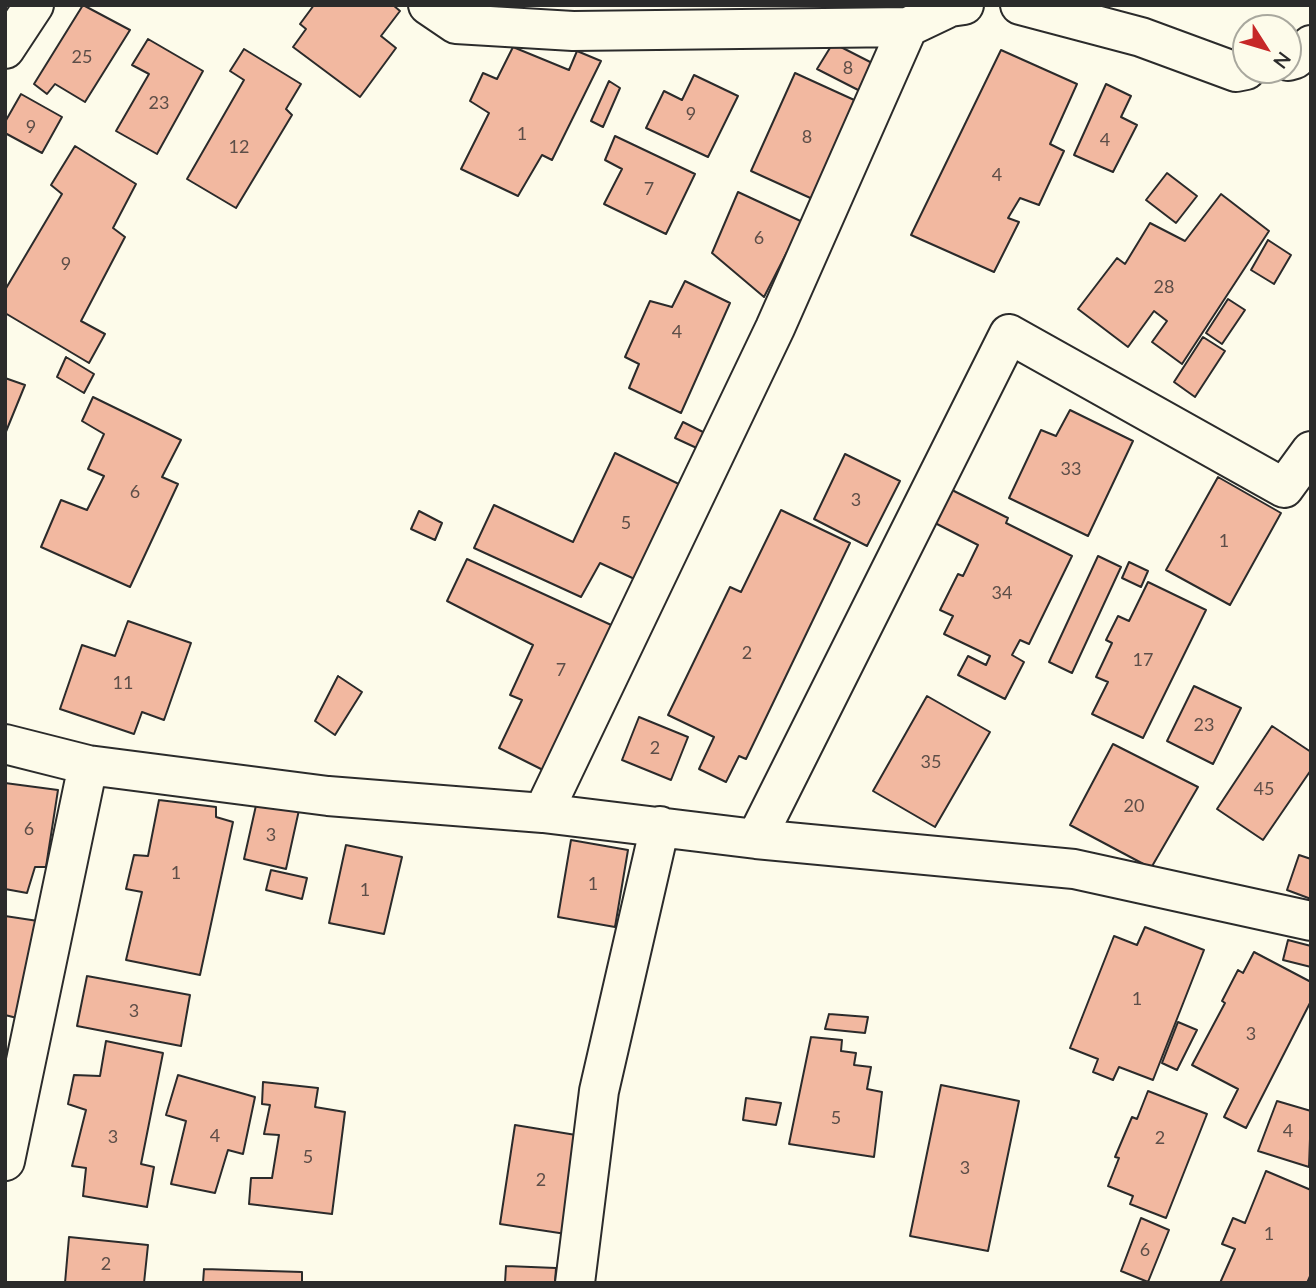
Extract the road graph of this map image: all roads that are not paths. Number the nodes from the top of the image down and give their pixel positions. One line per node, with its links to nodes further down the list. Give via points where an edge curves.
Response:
1 (34, 5): 6 (street)
2 (428, 5): 5 (street, via 456,24 572,31)
3 (964, 5): 5 (street)
4 (1020, 5): 7 (street, via 1141,37)
5 (908, 27): 11 (street, via 775,328)
6 (5, 49)
7 (1232, 71)
8 (1311, 451): 13 (street, via 1284,488 1009,334)
9 (5, 744): 10 (street)
10 (88, 765): 11 (street, via 328,796); 15 (street)
11 (543, 813): 12 (street)
12 (660, 826): 13 (street); 16 (street, via 599,1091)
13 (757, 839): 14 (street, via 1074,869)
14 (1311, 921)
15 (5, 1161)
16 (575, 1283)

